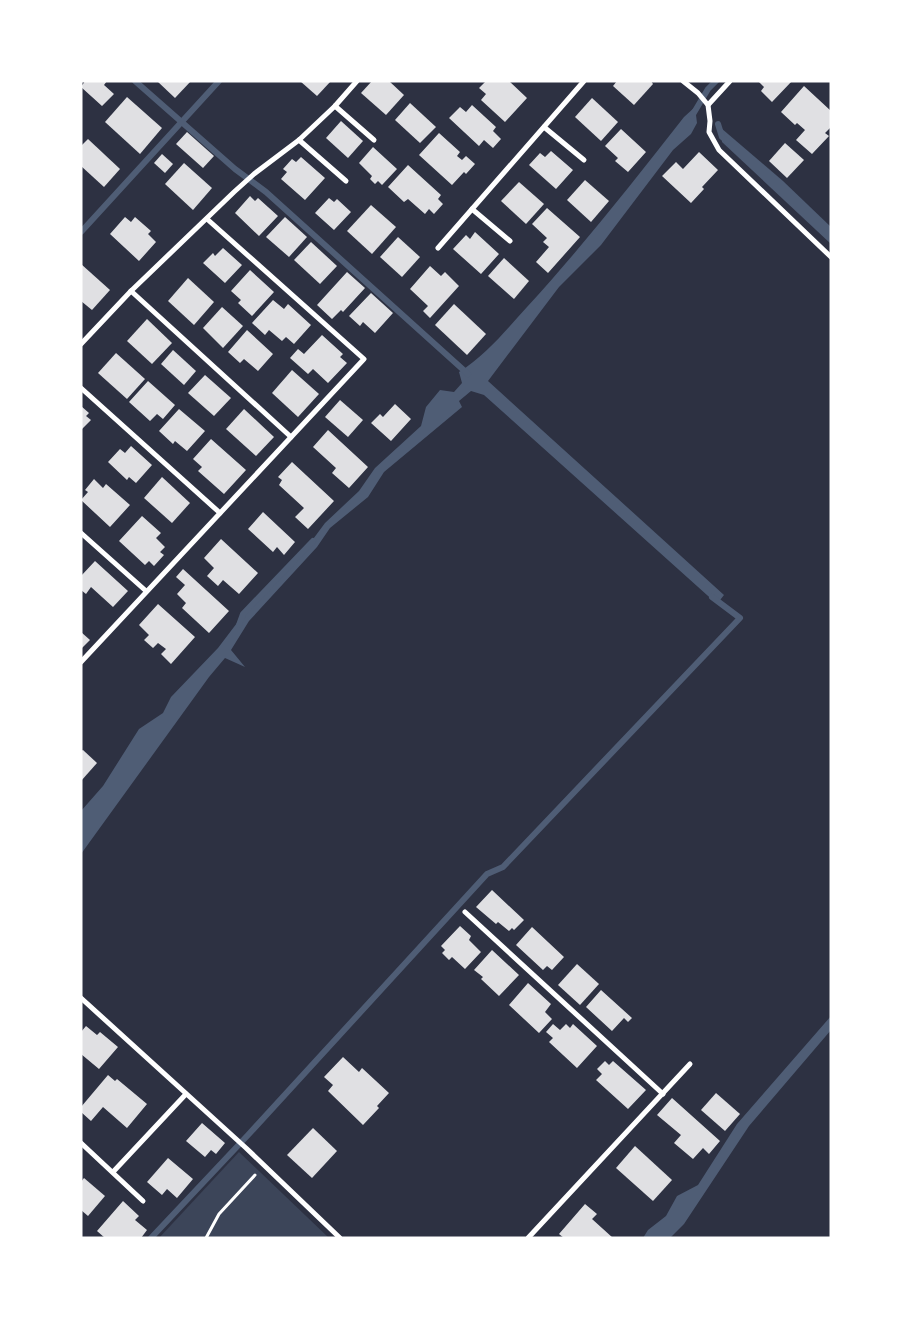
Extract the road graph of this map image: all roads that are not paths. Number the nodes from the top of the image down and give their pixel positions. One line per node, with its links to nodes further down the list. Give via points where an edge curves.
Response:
1 (357, 81): 6 (street)
2 (584, 81): 7 (street)
3 (683, 81): 5 (street)
4 (730, 81): 5 (street)
5 (708, 105): 16 (street, via 708,132 719,150)
6 (335, 106): 8 (street); 9 (street)
7 (544, 127): 10 (street); 12 (street)
8 (299, 140): 11 (street); 13 (street, via 254,174)
9 (374, 140)
10 (584, 160)
11 (346, 182)
12 (472, 209): 14 (street); 15 (street)
13 (207, 219): 17 (street); 20 (street, via 364,359)
14 (510, 241)
15 (438, 248)
16 (831, 257)
17 (131, 291): 18 (street); 20 (street)
18 (81, 344)
19 (81, 388): 21 (street)
20 (291, 437): 21 (street)
21 (220, 513): 23 (street)
22 (81, 533): 23 (street)
23 (146, 591): 24 (street)
24 (81, 662)
25 (465, 912): 29 (street)
26 (81, 998): 28 (street)
27 (690, 1064): 29 (street)
28 (186, 1094): 31 (street); 33 (street)
29 (663, 1094): 34 (street)
30 (81, 1143): 31 (street)
31 (113, 1172): 32 (street)
32 (143, 1201)
33 (340, 1238)
34 (528, 1238)

